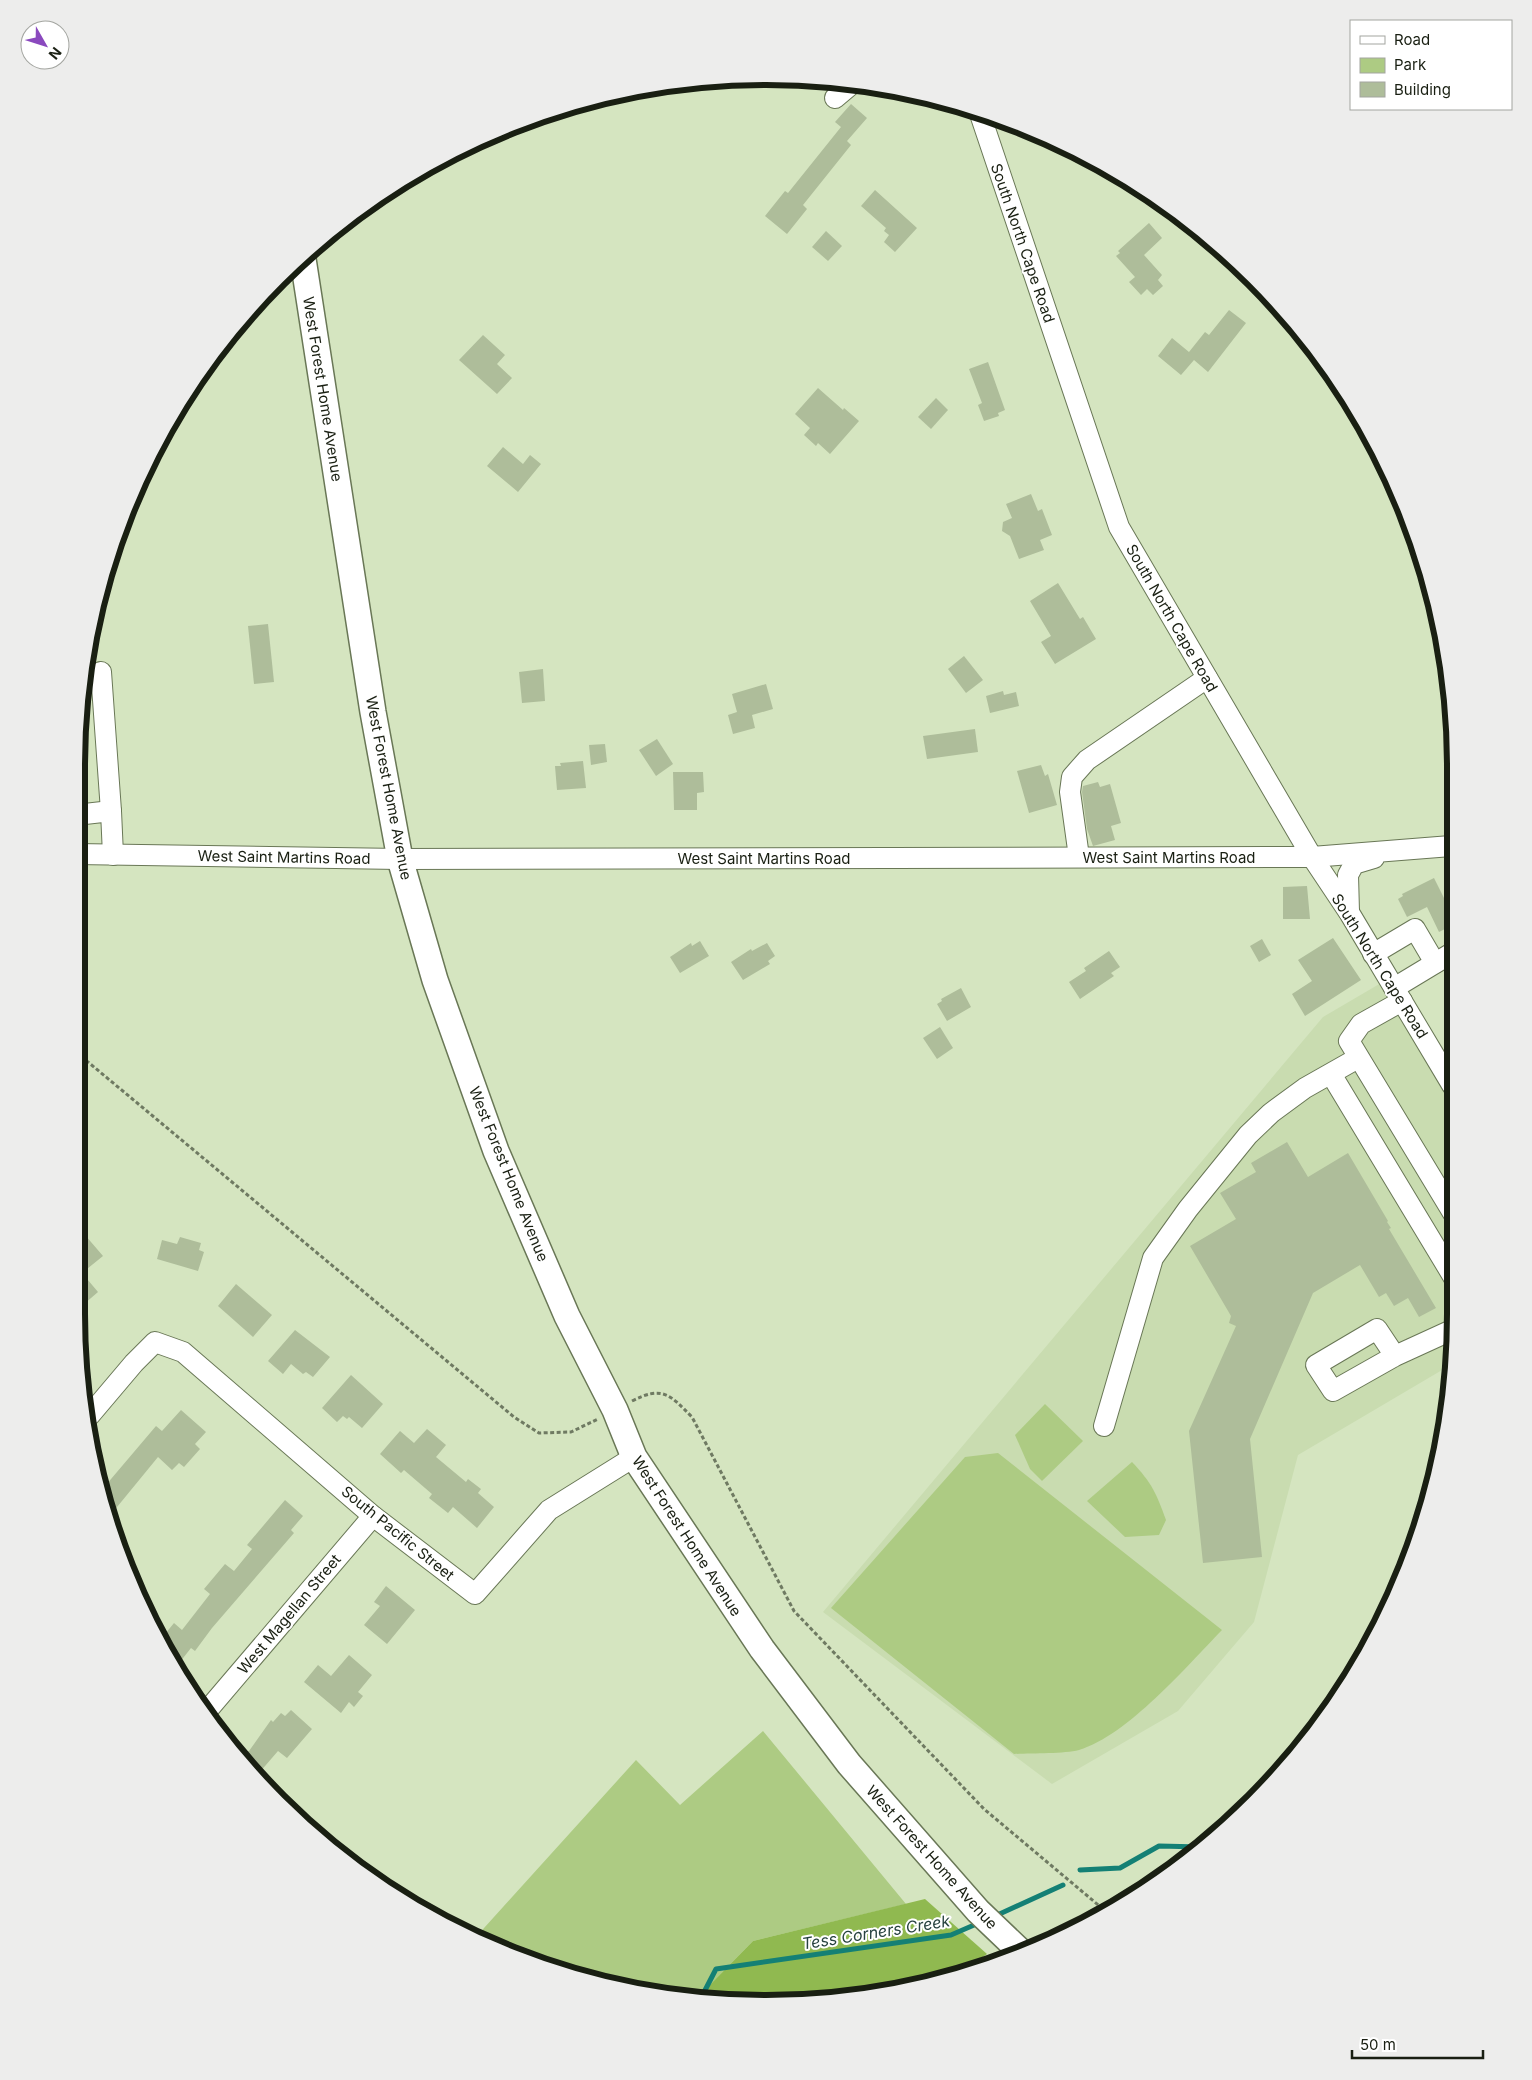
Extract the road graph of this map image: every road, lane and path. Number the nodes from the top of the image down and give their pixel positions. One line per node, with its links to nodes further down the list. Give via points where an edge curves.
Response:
1 (845, 90): 2 (street)
2 (835, 98)
3 (982, 120): 6 (street, South North Cape Road, via 1119,527)
4 (304, 266): 15 (main road, West Forest Home Avenue, via 373,712)
5 (101, 672): 7 (street)
6 (1207, 678): 13 (street, via 1088,760 1072,778 1070,792); 14 (street, South North Cape Road)
7 (111, 811): 8 (street); 12 (street)
8 (85, 814)
9 (1447, 846): 10 (street, West Saint Martins Road)
10 (1402, 850): 14 (street, West Saint Martins Road); 16 (street, via 1354,864 1348,875)
11 (85, 854): 12 (street, West Saint Martins Road)
12 (114, 854): 15 (street, West Saint Martins Road)
13 (1079, 857): 14 (street, West Saint Martins Road); 15 (street, West Saint Martins Road)
14 (1312, 857): 16 (street, South North Cape Road)
15 (400, 859): 29 (main road, West Forest Home Avenue, via 435,980 496,1151)
16 (1350, 914): 17 (street, South North Cape Road)
17 (1373, 954): 18 (street, via 1415,929); 19 (street, South North Cape Road)
18 (1443, 958): 19 (street)
19 (1398, 994): 20 (street, via 1360,1024 1349,1041); 22 (street, South North Cape Road)
20 (1358, 1058): 21 (street); 23 (street)
21 (1331, 1074): 24 (street); 28 (street, via 1305,1088 1248,1135 1188,1209 1154,1258)
22 (1447, 1077)
23 (1447, 1203)
24 (1447, 1266)
25 (1447, 1332): 26 (street)
26 (1395, 1356)
27 (92, 1412): 30 (street, South Pacific Street, via 156,1342 183,1352)
28 (1104, 1426)
29 (634, 1457): 30 (street, South Pacific Street, via 549,1510 475,1594); 32 (main road, West Forest Home Avenue, via 762,1649 849,1764 985,1918)
30 (373, 1516): 31 (street, West Magellan Street)
31 (210, 1707)
32 (1015, 1947)

